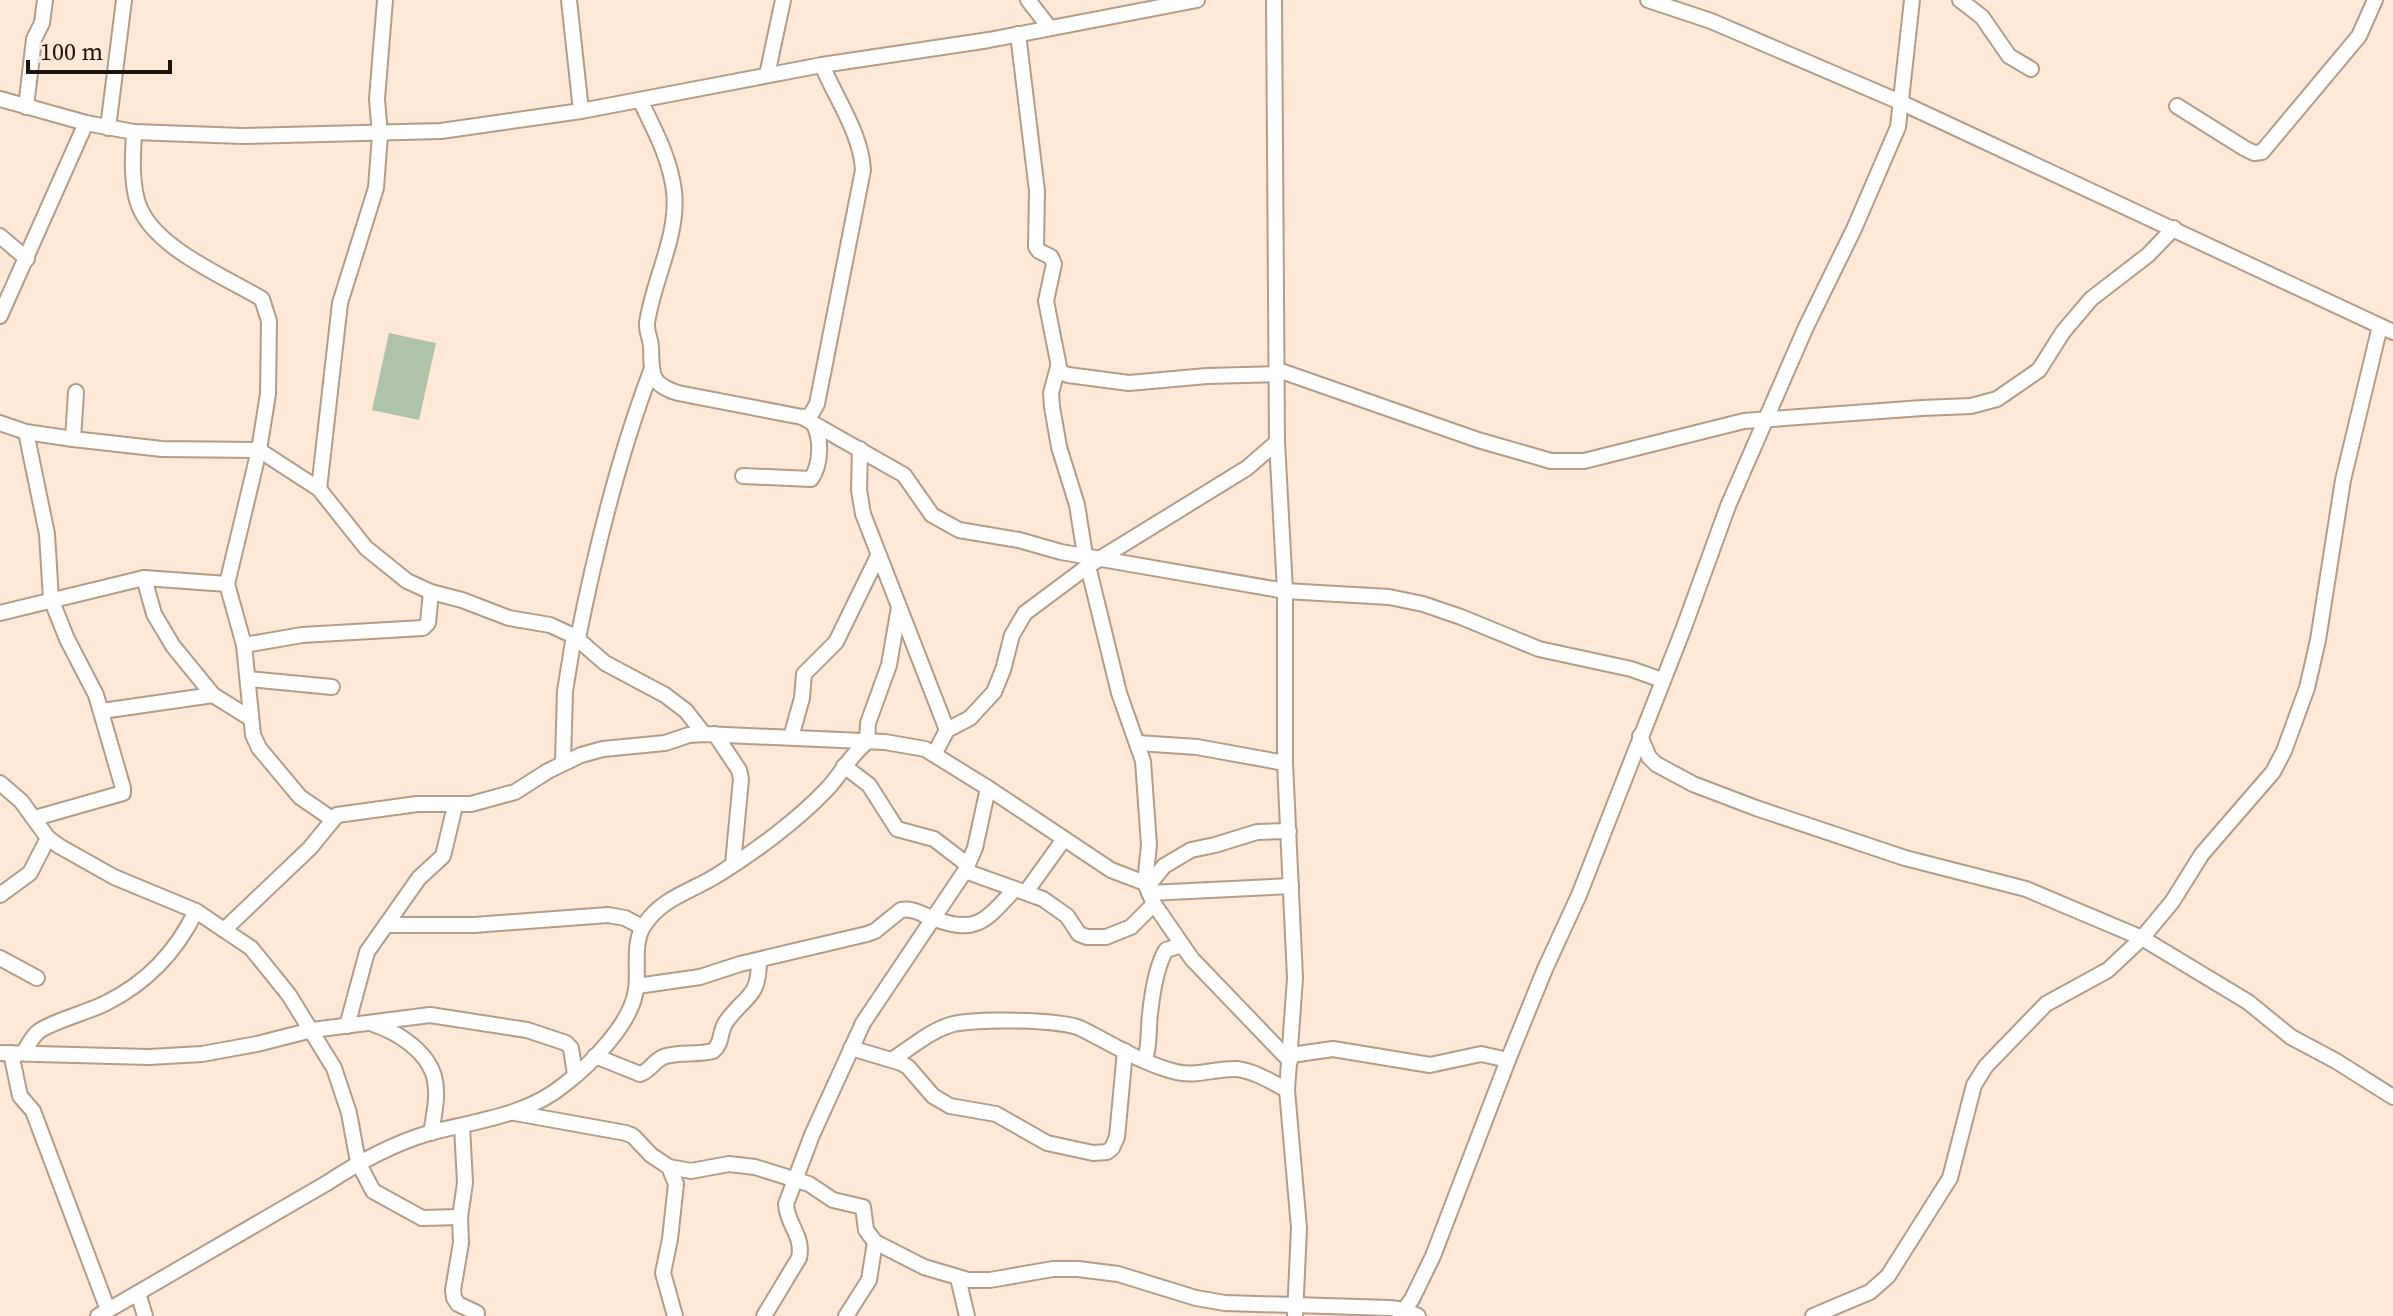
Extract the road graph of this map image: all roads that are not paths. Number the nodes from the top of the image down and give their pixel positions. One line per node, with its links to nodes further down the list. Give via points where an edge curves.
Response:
1 (45, 0): 22 (street, via 34,39)
2 (124, 0): 25 (street)
3 (385, 0): 27 (street, via 377,99)
4 (569, 0): 23 (street)
5 (783, 0): 17 (street)
6 (1028, 0): 13 (street)
7 (1197, 0): 13 (street)
8 (1274, 0): 35 (street)
9 (1648, 0): 20 (street, via 1711,21)
10 (1912, 0): 20 (street)
11 (1960, 0): 16 (street, via 1982,17 2009,56)
12 (2375, 0): 21 (street, via 2359,36 2262,152 2244,148)
13 (1049, 27): 14 (street)
14 (1018, 34): 15 (street); 33 (street, via 1037,191 1036,247 1054,264 1046,301)
15 (822, 65): 17 (street); 38 (street, via 851,128 863,170 817,404)
16 (2031, 69)
17 (767, 75): 19 (street)
18 (0, 99): 22 (street)
19 (640, 100): 23 (street); 34 (street, via 665,153 674,191 672,224 647,324)
20 (1900, 102): 28 (street); 37 (street, via 1898,127)
21 (2177, 106)
22 (26, 107): 24 (street)
23 (581, 111): 27 (street)
24 (86, 123): 25 (street); 30 (street)
25 (108, 128): 26 (street)
26 (134, 132): 27 (street); 44 (street, via 134,185 141,212 172,247 262,299 269,321 270,369)
27 (380, 135): 46 (street, via 376,188 340,303)
28 (2174, 228): 32 (street); 37 (street, via 2091,299 2039,370 1997,399 1971,406)
29 (0, 236): 30 (street)
30 (27, 259): 31 (street)
31 (1, 311)
32 (2387, 329): 96 (street, via 2343,480 2307,688 2284,751)
33 (1058, 367): 35 (street, via 1064,374 1129,383); 49 (street, via 1052,407)
34 (651, 371): 38 (street, via 660,385 678,393); 57 (street)
35 (1278, 372): 37 (street, via 1563,463); 42 (street)
36 (76, 392): 41 (street)
37 (1764, 419): 60 (street)
38 (808, 420): 43 (street); 45 (street, via 819,439 811,479)
39 (0, 423): 40 (street)
40 (26, 432): 41 (street); 54 (street, via 47,534)
41 (73, 439): 44 (street, via 162,449)
42 (1277, 442): 48 (street, via 1247,468); 52 (street)
43 (860, 449): 47 (street, via 860,501); 49 (street, via 904,475 927,510 948,526)
44 (259, 450): 46 (street); 51 (street)
45 (743, 476)
46 (319, 489): 53 (street, via 366,548 407,581)
47 (878, 556): 55 (street); 68 (street, via 836,642 804,674)
48 (1102, 557): 49 (street); 52 (street)
49 (1086, 561): 65 (street, via 1025,613 1012,635 994,692 970,718); 70 (street, via 1119,693)
50 (144, 578): 51 (street); 54 (street); 62 (street, via 166,637)
51 (227, 584): 58 (street)
52 (1285, 591): 60 (street, via 1378,595 1423,604 1539,649); 73 (street)
53 (431, 592): 57 (street); 58 (street, via 423,628 302,635)
54 (51, 599): 56 (street); 63 (street)
55 (899, 607): 65 (street); 69 (street)
56 (0, 613)
57 (576, 637): 66 (street, via 605,663 686,711); 72 (street, via 565,691)
58 (244, 645): 59 (street)
59 (248, 679): 61 (street); 64 (street)
60 (1662, 680): 67 (street)
61 (332, 687)
62 (213, 695): 63 (street); 64 (street)
63 (102, 711): 80 (street, via 123,793)
64 (250, 718): 81 (street, via 267,759 300,797)
65 (947, 730): 71 (street)
66 (710, 734): 68 (street); 72 (street, via 603,749); 85 (street, via 741,779)
67 (1640, 736): 74 (street); 76 (street)
68 (791, 737): 69 (street)
69 (867, 742): 71 (street); 75 (street)
70 (1138, 743): 73 (street); 89 (street, via 1149,837)
71 (935, 753): 78 (street)
72 (563, 762): 79 (street, via 515,792)
73 (1285, 763): 82 (street)
74 (1656, 764): 76 (street, via 1640,761); 96 (street, via 1756,808 1905,858 2026,889)
75 (844, 766): 85 (street, via 805,811); 86 (street, via 869,785 897,829 934,839)
76 (1628, 767): 112 (street)
77 (0, 783): 80 (street)
78 (988, 788): 84 (street); 86 (street)
79 (455, 806): 81 (street, via 417,804 344,812); 93 (street, via 443,856 419,878)
80 (35, 818): 83 (street)
81 (332, 819): 95 (street, via 310,848)
82 (1289, 831): 87 (street); 89 (street, via 1257,832 1182,853 1164,866)
83 (48, 838): 90 (street, via 30,873); 91 (street, via 114,877)
84 (1064, 839): 88 (street); 89 (street)
85 (733, 864): 94 (street, via 668,901)
86 (966, 868): 88 (street); 92 (street)
87 (1291, 886): 89 (street); 109 (street, via 1295,978)
88 (1020, 890): 89 (street, via 1067,916 1079,934 1095,938 1131,927); 92 (street, via 978,924 968,927)
89 (1149, 892): 97 (street)
90 (0, 895)
91 (196, 911): 95 (street); 107 (street, via 183,938 135,987 41,1028)
92 (932, 918): 99 (street, via 901,910 875,931); 105 (street)
93 (386, 925): 94 (street, via 608,915); 103 (street, via 361,967)
94 (642, 927): 101 (street)
95 (225, 929): 104 (street, via 262,961)
96 (2142, 938): 115 (street); 135 (street, via 2108,970 2046,1004 1986,1066 1974,1085 1950,1178 1888,1276 1870,1292)
97 (1182, 945): 109 (street); 111 (street, via 1166,950 1162,959)
98 (0, 958): 100 (street)
99 (759, 960): 101 (street, via 700,977); 108 (street, via 758,984 726,1022 713,1051 665,1056 640,1074)
100 (37, 978)
101 (637, 986): 108 (street, via 627,1015)
102 (369, 1023): 103 (street); 113 (street, via 430,1015 527,1030 569,1044); 118 (street, via 403,1038 434,1075)
103 (347, 1026): 104 (street)
104 (312, 1030): 107 (street, via 202,1054); 119 (street, via 343,1091)
105 (851, 1048): 110 (street); 121 (street)
106 (1125, 1051): 110 (street, via 1064,1023 971,1021 928,1035); 110 (street, via 1117,1137 1112,1148 1101,1153 1047,1143 996,1114 941,1102 908,1067); 111 (street)
107 (12, 1053): 127 (street, via 20,1096 33,1111)
108 (595, 1056): 113 (street)
109 (1290, 1058): 112 (street, via 1333,1049 1430,1065 1481,1054); 114 (street)
110 (893, 1059)
111 (1145, 1059): 114 (street, via 1184,1073 1246,1071)
112 (1508, 1060): 129 (street)
113 (575, 1075): 116 (street, via 558,1090)
114 (1287, 1090): 126 (street, via 1299,1228)
115 (2393, 1097)
116 (511, 1113): 117 (street); 120 (street, via 626,1133)
117 (462, 1126): 118 (street); 122 (street)
118 (431, 1133): 119 (street)
119 (358, 1162): 122 (street, via 373,1191 392,1204 422,1218); 125 (street)
120 (669, 1167): 121 (street, via 691,1171 745,1165); 131 (street, via 676,1184 663,1273)
121 (794, 1180): 123 (street, via 833,1200 863,1207 866,1230); 132 (street, via 786,1213 799,1237 799,1258)
122 (460, 1217): 128 (street, via 454,1298)
123 (875, 1242): 124 (street); 133 (street, via 869,1280)
124 (958, 1278): 126 (street, via 990,1280 1078,1269 1118,1274 1213,1301); 134 (street)
125 (138, 1293): 127 (street); 130 (street)
126 (1296, 1310): 129 (street)
127 (103, 1313)
128 (477, 1313)
129 (1408, 1314)
130 (145, 1316)
131 (675, 1316)
132 (764, 1316)
133 (846, 1316)
134 (967, 1316)
135 (1813, 1316)

